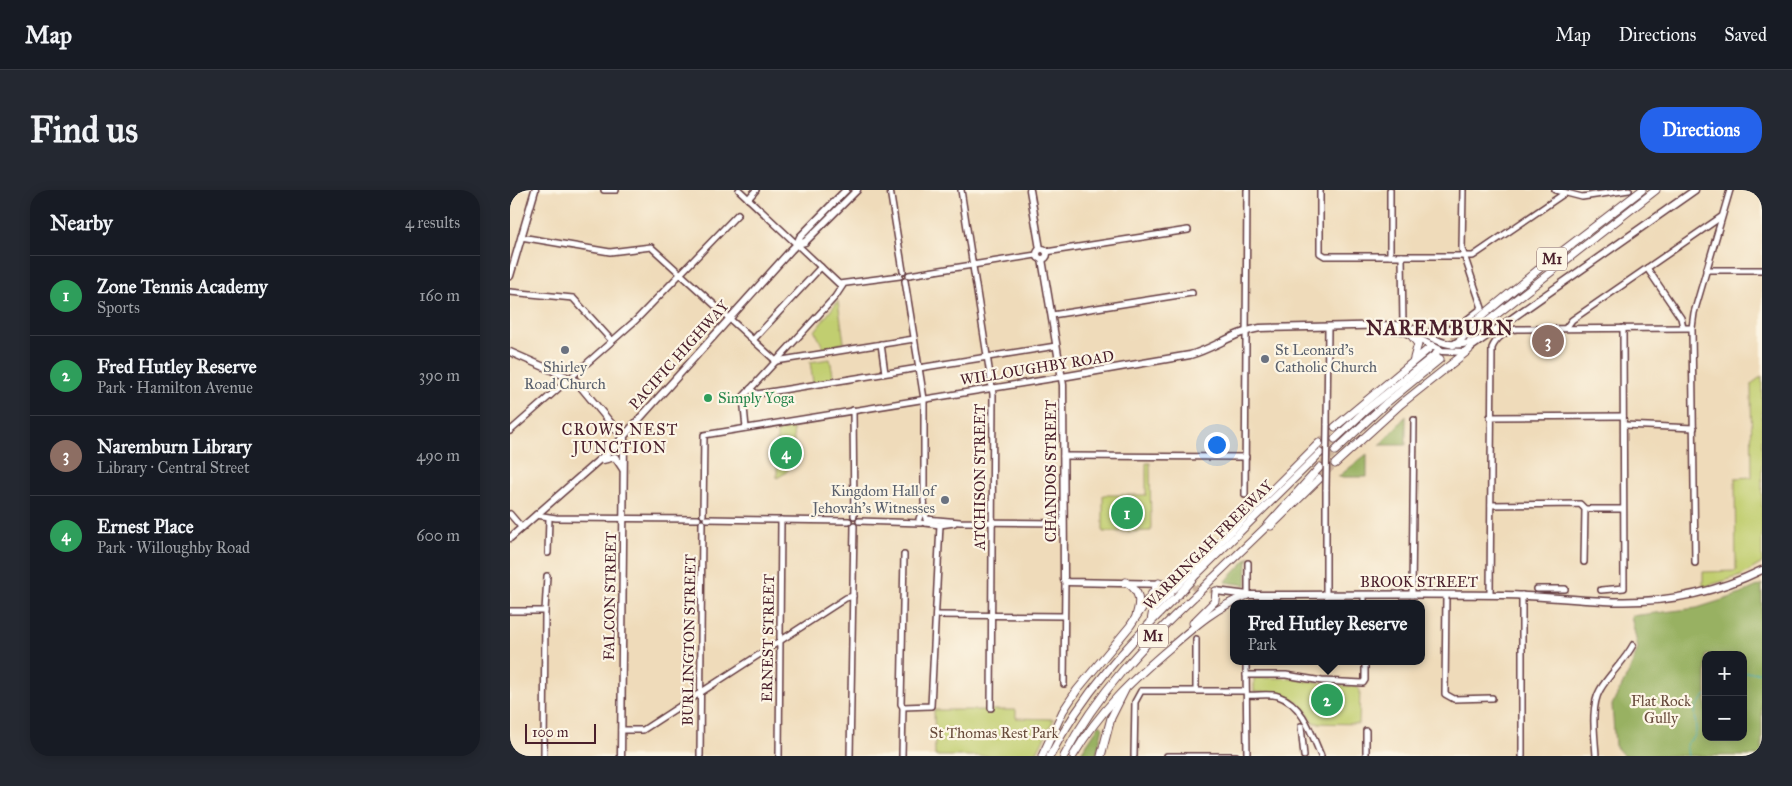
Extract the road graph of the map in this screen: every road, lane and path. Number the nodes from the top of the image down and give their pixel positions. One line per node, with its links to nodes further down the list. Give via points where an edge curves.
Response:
1 (535, 190): 26 (main road)
2 (604, 190): 3 (street)
3 (616, 190)
4 (739, 190): 22 (street)
5 (756, 190): 22 (street)
6 (846, 190): 27 (main road, PACIFIC HIGHWAY)
7 (857, 190): 27 (main road, PACIFIC HIGHWAY, via 805,242)
8 (890, 190): 39 (street)
9 (960, 190): 32 (street, ATCHISON STREET)
10 (1030, 190): 28 (main road, CHANDOS STREET)
11 (1246, 190): 53 (street)
12 (1320, 190): 29 (street, via 1320,253 1325,256)
13 (1390, 190): 29 (street)
14 (1463, 190): 31 (street, via 1462,249)
15 (1555, 190): 21 (street)
16 (1629, 190): 21 (street, via 1582,198)
17 (1642, 190): 54 (highway, M1, via 1538,269)
18 (1656, 190): 54 (highway, M1)
19 (1695, 190): 59 (main road, WILLOUGHBY ROAD)
20 (1730, 190): 24 (street)
21 (1565, 194): 31 (street, via 1473,256)
22 (748, 198): 27 (street)
23 (738, 214): 38 (street)
24 (1722, 217): 34 (street); 35 (street)
25 (1188, 230): 28 (street)
26 (521, 237): 37 (main road); 38 (street, via 610,252 651,247)
27 (797, 244): 33 (street); 46 (main road, PACIFIC HIGHWAY)
28 (1041, 254): 32 (street); 45 (main road, CHANDOS STREET)
29 (1390, 256): 30 (street)
30 (1402, 256): 31 (street); 49 (street)
31 (1465, 256): 54 (street, via 1482,308)
32 (972, 265): 40 (street); 67 (street, ATCHISON STREET)
33 (821, 267): 42 (street); 58 (street)
34 (1647, 268): 47 (street, via 1681,318); 50 (street, via 1572,320)
35 (1706, 270): 36 (street); 52 (street)
36 (1762, 270)
37 (510, 272)
38 (680, 274): 46 (street); 60 (street)
39 (901, 274): 40 (street); 41 (street); 42 (street)
40 (909, 275): 41 (street)
41 (905, 280): 57 (street)
42 (843, 285): 68 (street)
43 (510, 292): 60 (street, via 573,298)
44 (1192, 293): 45 (street)
45 (1052, 315): 63 (main road, CHANDOS STREET)
46 (729, 318): 58 (street); 87 (main road, PACIFIC HIGHWAY)
47 (1683, 327): 51 (street); 52 (street)
48 (1328, 328): 49 (main road, WILLOUGHBY ROAD); 53 (main road, WILLOUGHBY ROAD); 140 (street, bridge)
49 (1402, 328): 55 (main road, WILLOUGHBY ROAD); 56 (main road, WILLOUGHBY ROAD)
50 (1566, 328): 51 (street); 79 (street, via 1512,330 1497,339 1492,348)
51 (1623, 328): 78 (street)
52 (1692, 328): 84 (street)
53 (1247, 330): 72 (main road, WILLOUGHBY ROAD, via 1202,351 1171,359); 93 (street)
54 (1464, 331): 56 (street, via 1432,330); 64 (main road, via 1463,338)
55 (1411, 334): 62 (main road, WILLOUGHBY ROAD); 69 (highway, via 1418,346)
56 (1427, 336): 62 (main road, WILLOUGHBY ROAD)
57 (914, 339): 61 (street); 70 (street)
58 (753, 340): 68 (street)
59 (1479, 340): 64 (main road, WILLOUGHBY ROAD); 65 (main road, WILLOUGHBY ROAD)
60 (612, 341): 73 (street)
61 (881, 344): 68 (street); 71 (street)
62 (1435, 344): 64 (main road, WILLOUGHBY ROAD); 65 (main road, WILLOUGHBY ROAD, via 1451,353); 69 (highway)
63 (1056, 346): 67 (street); 72 (main road, CHANDOS STREET)
64 (1452, 346)
65 (1469, 350): 95 (highway, via 1401,404)
66 (510, 352): 73 (main road)
67 (987, 356): 70 (street); 74 (street, ATCHISON STREET)
68 (776, 361): 75 (street)
69 (1413, 361): 82 (highway)
70 (919, 368): 71 (street); 76 (street)
71 (885, 373): 75 (street, via 757,394)
72 (1062, 377): 74 (street, WILLOUGHBY ROAD); 92 (main road, CHANDOS STREET)
73 (570, 378): 85 (street); 87 (main road)
74 (993, 388): 76 (street, WILLOUGHBY ROAD); 114 (street, ATCHISON STREET)
75 (750, 390): 83 (street, via 742,400)
76 (924, 399): 77 (street, WILLOUGHBY ROAD); 110 (street)
77 (853, 410): 83 (street, WILLOUGHBY ROAD); 105 (street)
78 (1623, 416): 79 (street); 81 (street)
79 (1490, 417): 100 (street)
80 (1414, 420): 142 (street)
81 (1624, 425): 84 (street); 102 (street)
82 (1335, 427)
83 (746, 428): 86 (street, WILLOUGHBY ROAD)
84 (1694, 428): 125 (street)
85 (510, 431)
86 (704, 436): 108 (street, BURLINGTON STREET)
87 (623, 437): 94 (main road, PACIFIC HIGHWAY); 97 (main road, FALCON STREET)
88 (1335, 439): 90 (highway, via 1366,410 1438,356)
89 (1319, 443): 127 (highway)
90 (1335, 451)
91 (1320, 454): 127 (highway, WARRINGAH FREEWAY / M1)
92 (1063, 456): 93 (street); 115 (main road, CHANDOS STREET)
93 (1246, 458): 99 (street)
94 (599, 461): 97 (main road, via 615,457); 104 (main road, PACIFIC HIGHWAY)
95 (1334, 464)
96 (1320, 467): 118 (highway, WARRINGAH FREEWAY / M1)
97 (624, 471): 107 (main road, FALCON STREET)
98 (1319, 479): 118 (highway, via 1272,525)
99 (1245, 495)
100 (1491, 505): 101 (street, via 1580,504); 138 (street)
101 (1585, 509): 102 (street); 123 (street)
102 (1623, 509): 135 (street, via 1624,588)
103 (510, 514): 119 (street)
104 (536, 515): 106 (street); 119 (main road, PACIFIC HIGHWAY)
105 (854, 516): 111 (street); 112 (street)
106 (549, 518): 107 (street); 121 (street)
107 (624, 519): 108 (street); 172 (main road, FALCON STREET)
108 (702, 519): 109 (street); 166 (street, BURLINGTON STREET)
109 (781, 520): 111 (street); 158 (street, ERNEST STREET)
110 (923, 520): 112 (street); 113 (street); 116 (street)
111 (849, 521): 117 (street)
112 (859, 521): 117 (street)
113 (960, 522): 114 (street); 116 (street)
114 (993, 522): 115 (street); 152 (street, ATCHISON STREET)
115 (1063, 523): 129 (main road, CHANDOS STREET)
116 (940, 525): 151 (street)
117 (854, 526): 145 (street)
118 (1266, 527): 182 (highway, WARRINGAH FREEWAY / M1, bridge, via 1148,642 1114,680 1086,718)
119 (522, 528): 120 (main road, PACIFIC HIGHWAY)
120 (510, 538)
121 (548, 553)
122 (904, 555): 169 (street)
123 (1584, 562)
124 (1248, 563): 139 (street)
125 (1695, 563)
126 (1762, 570): 137 (main road, BROOK STREET, via 1696,594 1664,599 1621,601)
127 (1192, 574): 155 (highway, WARRINGAH FREEWAY / M1, bridge, via 1179,594); 155 (highway, bridge, via 1153,610)
128 (547, 576): 150 (street)
129 (1065, 581): 130 (main road); 153 (street, CHANDOS STREET)
130 (1126, 582): 131 (main road); 154 (highway, via 1139,596)
131 (1158, 583): 132 (main road); 154 (highway)
132 (1169, 584)
133 (1537, 589): 137 (street)
134 (1565, 589): 137 (street)
135 (1600, 590)
136 (1216, 591): 139 (main road, BROOK STREET); 156 (highway, via 1215,601)
137 (1553, 593): 144 (main road, BROOK STREET)
138 (1490, 594): 143 (main road, BROOK STREET); 144 (main road, BROOK STREET)
139 (1248, 595): 140 (main road, BROOK STREET); 146 (highway)
140 (1326, 595): 141 (main road, BROOK STREET)
141 (1364, 595): 142 (main road, BROOK STREET); 147 (street)
142 (1412, 595): 143 (main road, BROOK STREET)
143 (1446, 595): 168 (street, via 1447,696 1454,699)
144 (1522, 595): 192 (street)
145 (853, 596): 158 (street); 178 (street)
146 (1236, 600)
147 (1364, 600)
148 (1230, 603): 156 (highway, via 1218,608)
149 (510, 611): 150 (street)
150 (545, 611): 174 (street)
151 (936, 615): 152 (street); 169 (street, via 931,706)
152 (992, 616): 153 (street); 170 (street, ATCHISON STREET)
153 (1064, 616): 164 (street, CHANDOS STREET)
154 (1134, 621): 180 (highway, via 1077,690 1063,711)
155 (1151, 621): 181 (highway, WARRINGAH FREEWAY / M1, via 1088,694)
156 (1182, 637): 163 (highway)
157 (1196, 639): 165 (street)
158 (780, 640): 166 (street); 177 (street, ERNEST STREET)
159 (1633, 645): 193 (street, via 1598,694)
160 (1246, 665): 162 (street)
161 (1366, 665): 162 (street, via 1365,680 1359,684 1286,675)
162 (1246, 675): 167 (street)
163 (1135, 678): 183 (highway, via 1102,711); 184 (highway, via 1124,691 1111,718)
164 (1064, 684)
165 (1196, 690): 167 (street); 185 (street, via 1141,691 1135,702)
166 (700, 692): 172 (street, via 643,730); 176 (street, BURLINGTON STREET)
167 (1246, 693): 188 (street); 190 (street, via 1277,696 1288,701 1309,725)
168 (1492, 698)
169 (903, 707): 179 (street)
170 (991, 708)
171 (1301, 726): 189 (street)
172 (621, 730): 175 (main road, FALCON STREET)
173 (1366, 732): 191 (street)
174 (544, 756)
175 (621, 756)
176 (700, 756)
177 (779, 756)
178 (850, 756)
179 (902, 756)
180 (1042, 756)
181 (1050, 756)
182 (1064, 756)
183 (1073, 756)
184 (1101, 756)
185 (1134, 756)
186 (1167, 756): 187 (street)
187 (1236, 756)
188 (1247, 756)
189 (1304, 756)
190 (1321, 756)
191 (1366, 756)
192 (1522, 756)
193 (1596, 756)

